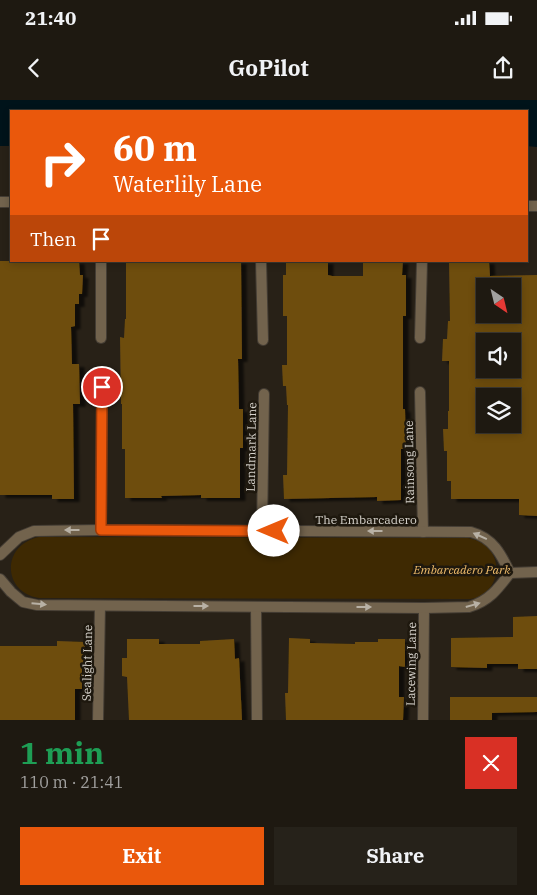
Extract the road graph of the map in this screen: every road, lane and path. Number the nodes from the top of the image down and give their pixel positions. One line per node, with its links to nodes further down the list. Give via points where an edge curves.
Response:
1 (101, 262): 4 (street)
2 (262, 262): 6 (street)
3 (422, 262): 5 (street)
4 (101, 338)
5 (420, 338)
6 (263, 340)
7 (102, 387): 10 (street)
8 (420, 392): 12 (street, Rainsong Lane)
9 (264, 394): 11 (street, Landmark Lane)
10 (101, 530): 11 (street, The Embarcadero); 13 (street, The Embarcadero, one-way to 13, via 34,531 19,537)
11 (262, 530): 12 (street, The Embarcadero, one-way to 11)
12 (424, 532): 15 (street, The Embarcadero, one-way to 12, via 502,556 480,534)
13 (0, 555)
14 (537, 572): 15 (street)
15 (510, 573): 19 (street, one-way to 15, via 476,605 498,589)
16 (0, 579): 17 (street, one-way to 17, via 23,602)
17 (100, 606): 18 (street, one-way to 18); 20 (street, Sealight Lane)
18 (256, 607): 19 (street, one-way to 19); 21 (street)
19 (424, 608): 22 (street, Lacewing Lane)
20 (98, 720)
21 (257, 720)
22 (423, 720)

